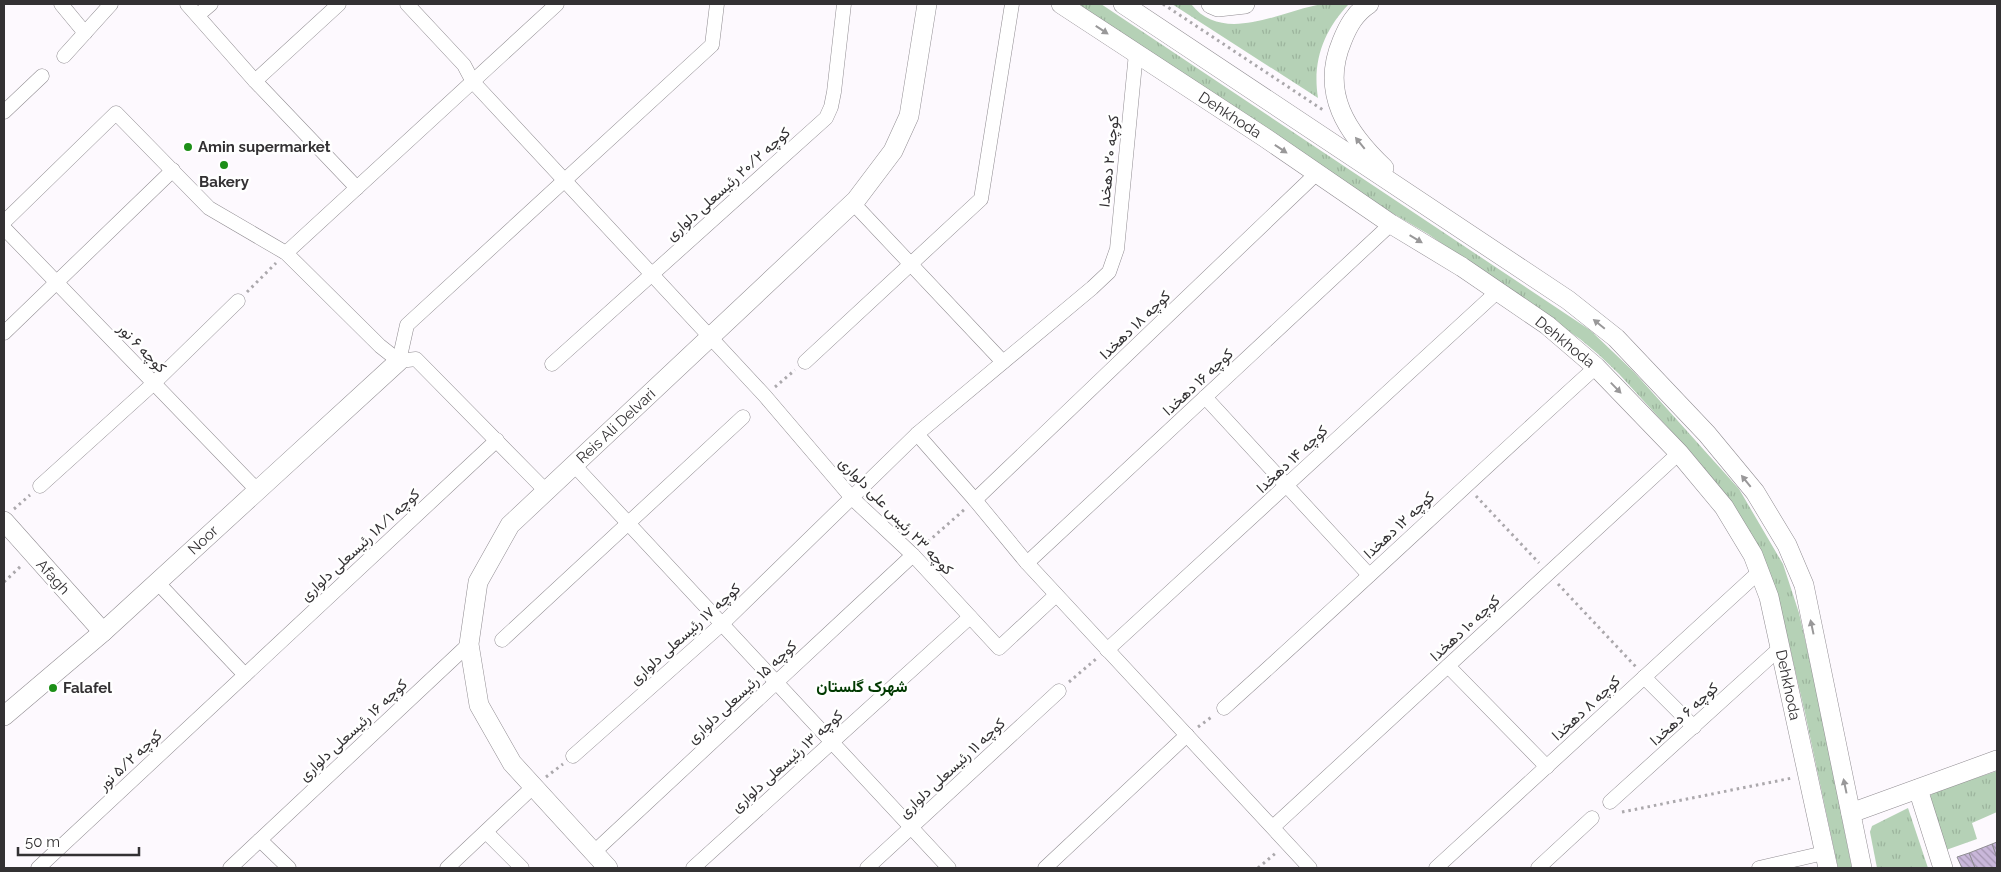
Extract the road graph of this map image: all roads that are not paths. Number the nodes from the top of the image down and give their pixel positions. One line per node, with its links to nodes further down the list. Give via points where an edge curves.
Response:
1 (61, 4): 18 (street)
2 (111, 4): 18 (street)
3 (187, 4): 17 (street)
4 (211, 4): 17 (street)
5 (339, 4): 22 (street)
6 (407, 4): 23 (street, کوچه ۲۳ رئیس علی دلواری, via 464,65)
7 (557, 4): 23 (street)
8 (717, 4): 27 (street, via 712,45)
9 (844, 4): 37 (street, کوچه ۲۰/۲ رئیسعلی دلواری, via 834,92 826,118)
10 (927, 4): 30 (main road, Reis Ali Delvari, via 909,116 893,151)
11 (1012, 4): 35 (street, via 981,199)
12 (1061, 4): 19 (main road, Dehkhoda, one-way to 19)
13 (1123, 4): 29 (main road)
14 (1211, 4): 15 (main road, via 1218,7)
15 (1245, 4)
16 (1368, 4): 29 (main road, one-way to 16, via 1357,140 1337,100 1334,80 1338,50 1354,17)
17 (198, 15): 22 (street)
18 (85, 33): 20 (street)
19 (1136, 53): 26 (main road, Dehkhoda, one-way to 26); 36 (street, کوچه ۲۰ دهخدا, via 1117,249)
20 (64, 56)
21 (42, 76): 24 (street)
22 (255, 81): 28 (street)
23 (473, 82): 27 (street, کوچه ۲۳ رئیس علی دلواری); 28 (street)
24 (4, 112)
25 (173, 170): 31 (street, via 116,113); 34 (street, via 209,208); 38 (street)
26 (1317, 173): 32 (main road, Dehkhoda); 60 (street, کوچه ۱۸ دهخدا)
27 (563, 181): 37 (street, کوچه ۲۳ رئیس علی دلواری); 43 (street, via 407,324)
28 (356, 188): 34 (street)
29 (1419, 202): 92 (main road, one-way to 29, via 1804,585 1786,545 1755,492 1707,434 1616,338 1568,300)
30 (853, 203): 35 (street); 42 (main road, Reis Ali Delvari)
31 (4, 222)
32 (1391, 224): 39 (main road, Dehkhoda, one-way to 39); 49 (street, کوچه ۱۶ دهخدا)
33 (4, 228): 38 (street, کوچه ۶ نور)
34 (286, 253): 43 (street)
35 (911, 264): 44 (street); 45 (street)
36 (1108, 272): 45 (street, کوچه ۱۷ رئیسعلی دلواری)
37 (652, 274): 42 (street, کوچه ۲۳ رئیس علی دلواری); 46 (street, کوچه ۲۰/۲ رئیسعلی دلواری)
38 (57, 283): 41 (street); 48 (street, کوچه ۶ نور)
39 (1498, 291): 47 (main road, Dehkhoda, via 1547,325); 56 (street, کوچه ۱۴ دهخدا)
40 (238, 301): 48 (street)
41 (4, 333)
42 (711, 336): 54 (main road, Reis Ali Delvari); 59 (street, کوچه ۲۳ رئیس علی دلواری)
43 (399, 361): 52 (street, via 416,359); 57 (main road, Noor)
44 (805, 362)
45 (1003, 362): 51 (street, کوچه ۱۷ رئیسعلی دلواری)
46 (552, 364)
47 (1596, 367): 53 (main road, Dehkhoda, one-way to 53); 66 (street, کوچه ۱۲ دهخدا)
48 (154, 383): 55 (street); 57 (street, کوچه ۶ نور)
49 (1205, 397): 56 (street); 64 (street, کوچه ۱۶ دهخدا)
50 (743, 416): 62 (street)
51 (917, 434): 59 (street, کوچه ۱۷ رئیسعلی دلواری); 60 (street)
52 (497, 440): 58 (street); 77 (street, کوچه ۱۸/۱ رئیسعلی دلواری)
53 (1679, 453): 65 (main road, Dehkhoda, via 1724,507 1753,555); 76 (street, کوچه ۱۰ دهخدا)
54 (574, 465): 58 (main road, Reis Ali Delvari); 62 (street)
55 (40, 486)
56 (1286, 486): 66 (street); 75 (street, کوچه ۱۴ دهخدا)
57 (257, 490): 67 (main road, Noor)
58 (546, 491): 73 (main road, Reis Ali Delvari, via 510,525 478,582)
59 (852, 498): 63 (street, کوچه ۲۳ رئیس علی دلواری); 70 (street, کوچه ۱۷ رئیسعلی دلواری)
60 (975, 500): 64 (street)
61 (7, 516): 71 (main road, Afagh, via 34,555)
62 (628, 523): 70 (street); 72 (street)
63 (913, 555): 69 (street, کوچه ۲۳ رئیس علی دلواری); 79 (street, کوچه ۱۵ رئیسعلی دلواری)
64 (1027, 563): 68 (street)
65 (1759, 572): 74 (main road, Dehkhoda, via 1769,597); 78 (street, کوچه ۸ دهخدا)
66 (1369, 575): 81 (street, کوچه ۱۲ دهخدا)
67 (157, 582): 71 (main road, Noor); 77 (street)
68 (1056, 595): 69 (street, کوچه ۲۳ رئیس علی دلواری, via 999,648); 75 (street)
69 (970, 617): 85 (street, کوچه ۱۳ رئیسعلی دلواری)
70 (722, 624): 79 (street); 86 (street, کوچه ۱۷ رئیسعلی دلواری)
71 (103, 632): 82 (main road, Noor)
72 (502, 640)
73 (469, 644): 89 (main road, Reis Ali Delvari, via 479,705 512,764); 97 (street, کوچه ۱۶ رئیسعلی دلواری)
74 (1780, 648): 83 (street, کوچه ۶ دهخدا); 99 (main road, Dehkhoda)
75 (1107, 650): 84 (street)
76 (1448, 666): 88 (street); 95 (street, کوچه ۱۰ دهخدا)
77 (245, 675): 100 (street, کوچه ۵/۲ نور)
78 (1644, 677): 83 (street); 88 (street, کوچه ۸ دهخدا)
79 (776, 682): 85 (street); 98 (street, کوچه ۱۵ رئیسعلی دلواری)
80 (1059, 691): 94 (street, کوچه ۱۱ رئیسعلی دلواری)
81 (1224, 708)
82 (4, 716)
83 (1694, 727): 91 (street, کوچه ۶ دهخدا)
84 (1187, 735): 95 (street); 109 (street)
85 (832, 742): 94 (street); 106 (street, کوچه ۱۳ رئیسعلی دلواری)
86 (573, 756)
87 (1997, 760): 90 (main road)
88 (1547, 767): 111 (street, کوچه ۸ دهخدا)
89 (533, 787): 96 (street); 98 (main road, Reis Ali Delvari)
90 (1918, 789): 92 (main road); 115 (main road)
91 (1610, 802)
92 (1851, 813): 114 (main road)
93 (1592, 818): 112 (street)
94 (911, 827): 107 (street, کوچه ۱۱ رئیسعلی دلواری); 108 (street)
95 (1273, 827): 110 (street)
96 (486, 832): 103 (street); 104 (street)
97 (260, 840): 101 (street, کوچه ۱۶ رئیسعلی دلواری); 102 (street)
98 (594, 853): 105 (main road, Reis Ali Delvari)
99 (1826, 861): 113 (street)
100 (38, 868)
101 (230, 868)
102 (289, 868)
103 (447, 868)
104 (522, 868)
105 (608, 868)
106 (693, 868)
107 (867, 868)
108 (949, 868)
109 (1045, 868)
110 (1310, 868)
111 (1436, 868)
112 (1538, 868)
113 (1759, 868)
114 (1862, 868)
115 (1943, 868)

